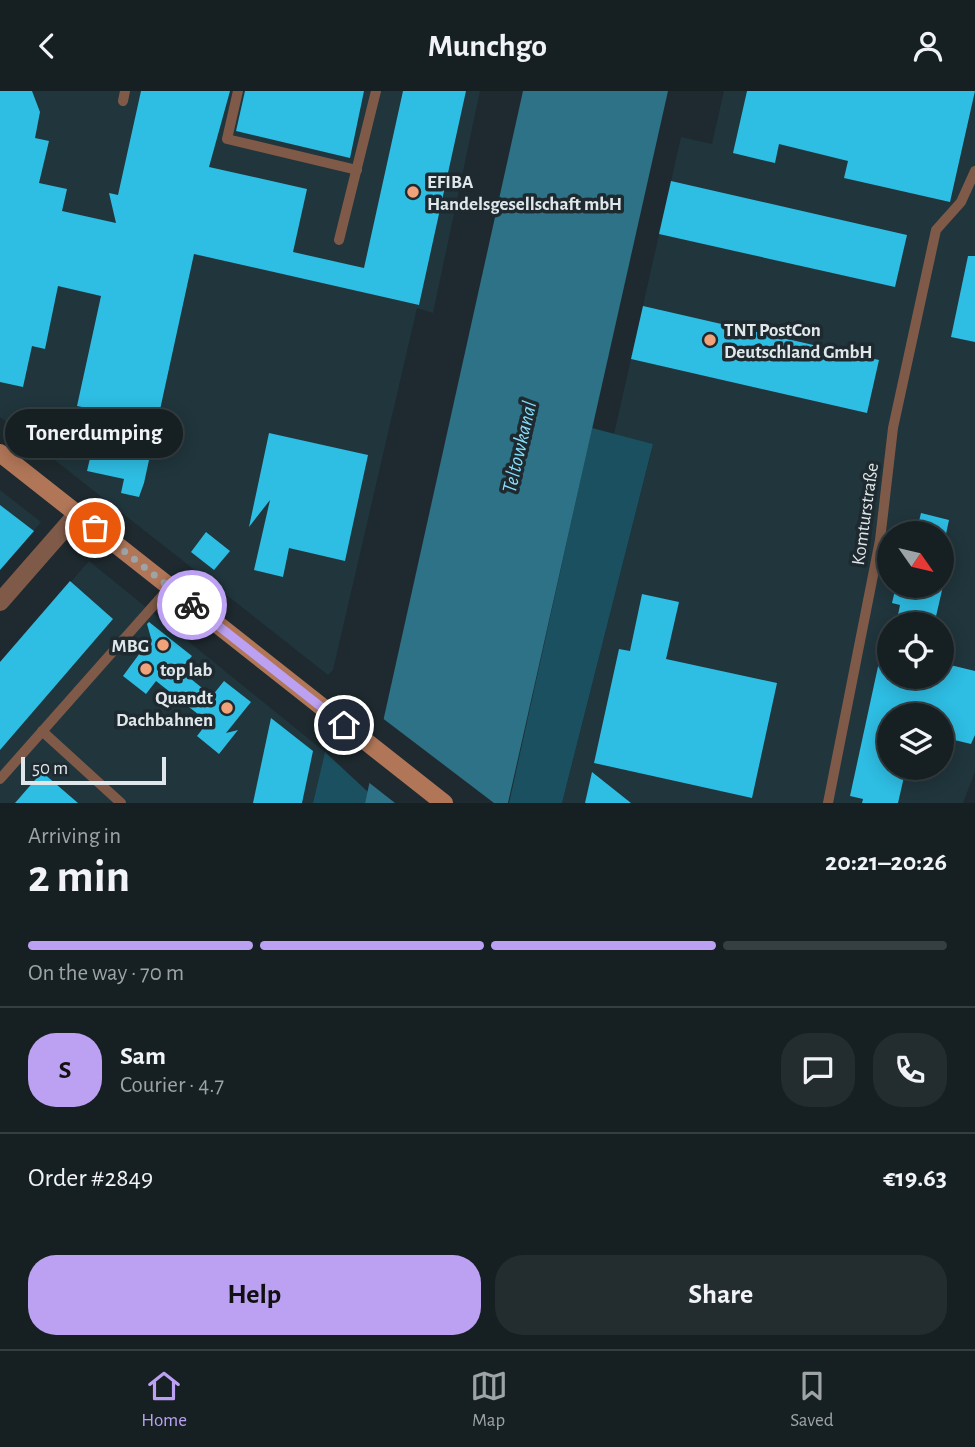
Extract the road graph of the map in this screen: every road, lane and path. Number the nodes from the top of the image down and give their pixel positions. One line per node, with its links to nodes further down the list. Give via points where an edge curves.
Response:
1 (238, 91): 3 (lane, via 227,139)
2 (376, 91): 3 (lane)
3 (357, 170): 5 (lane)
4 (975, 171): 14 (lane, Komturstraße, via 961,202 936,230 892,428 880,540)
5 (339, 240)
6 (0, 453): 7 (street)
7 (76, 514): 8 (street); 9 (street)
8 (170, 587): 10 (lane); 13 (street)
9 (0, 602)
10 (42, 731): 11 (lane); 12 (lane)
11 (0, 779)
12 (121, 803)
13 (444, 803)
14 (828, 803)

